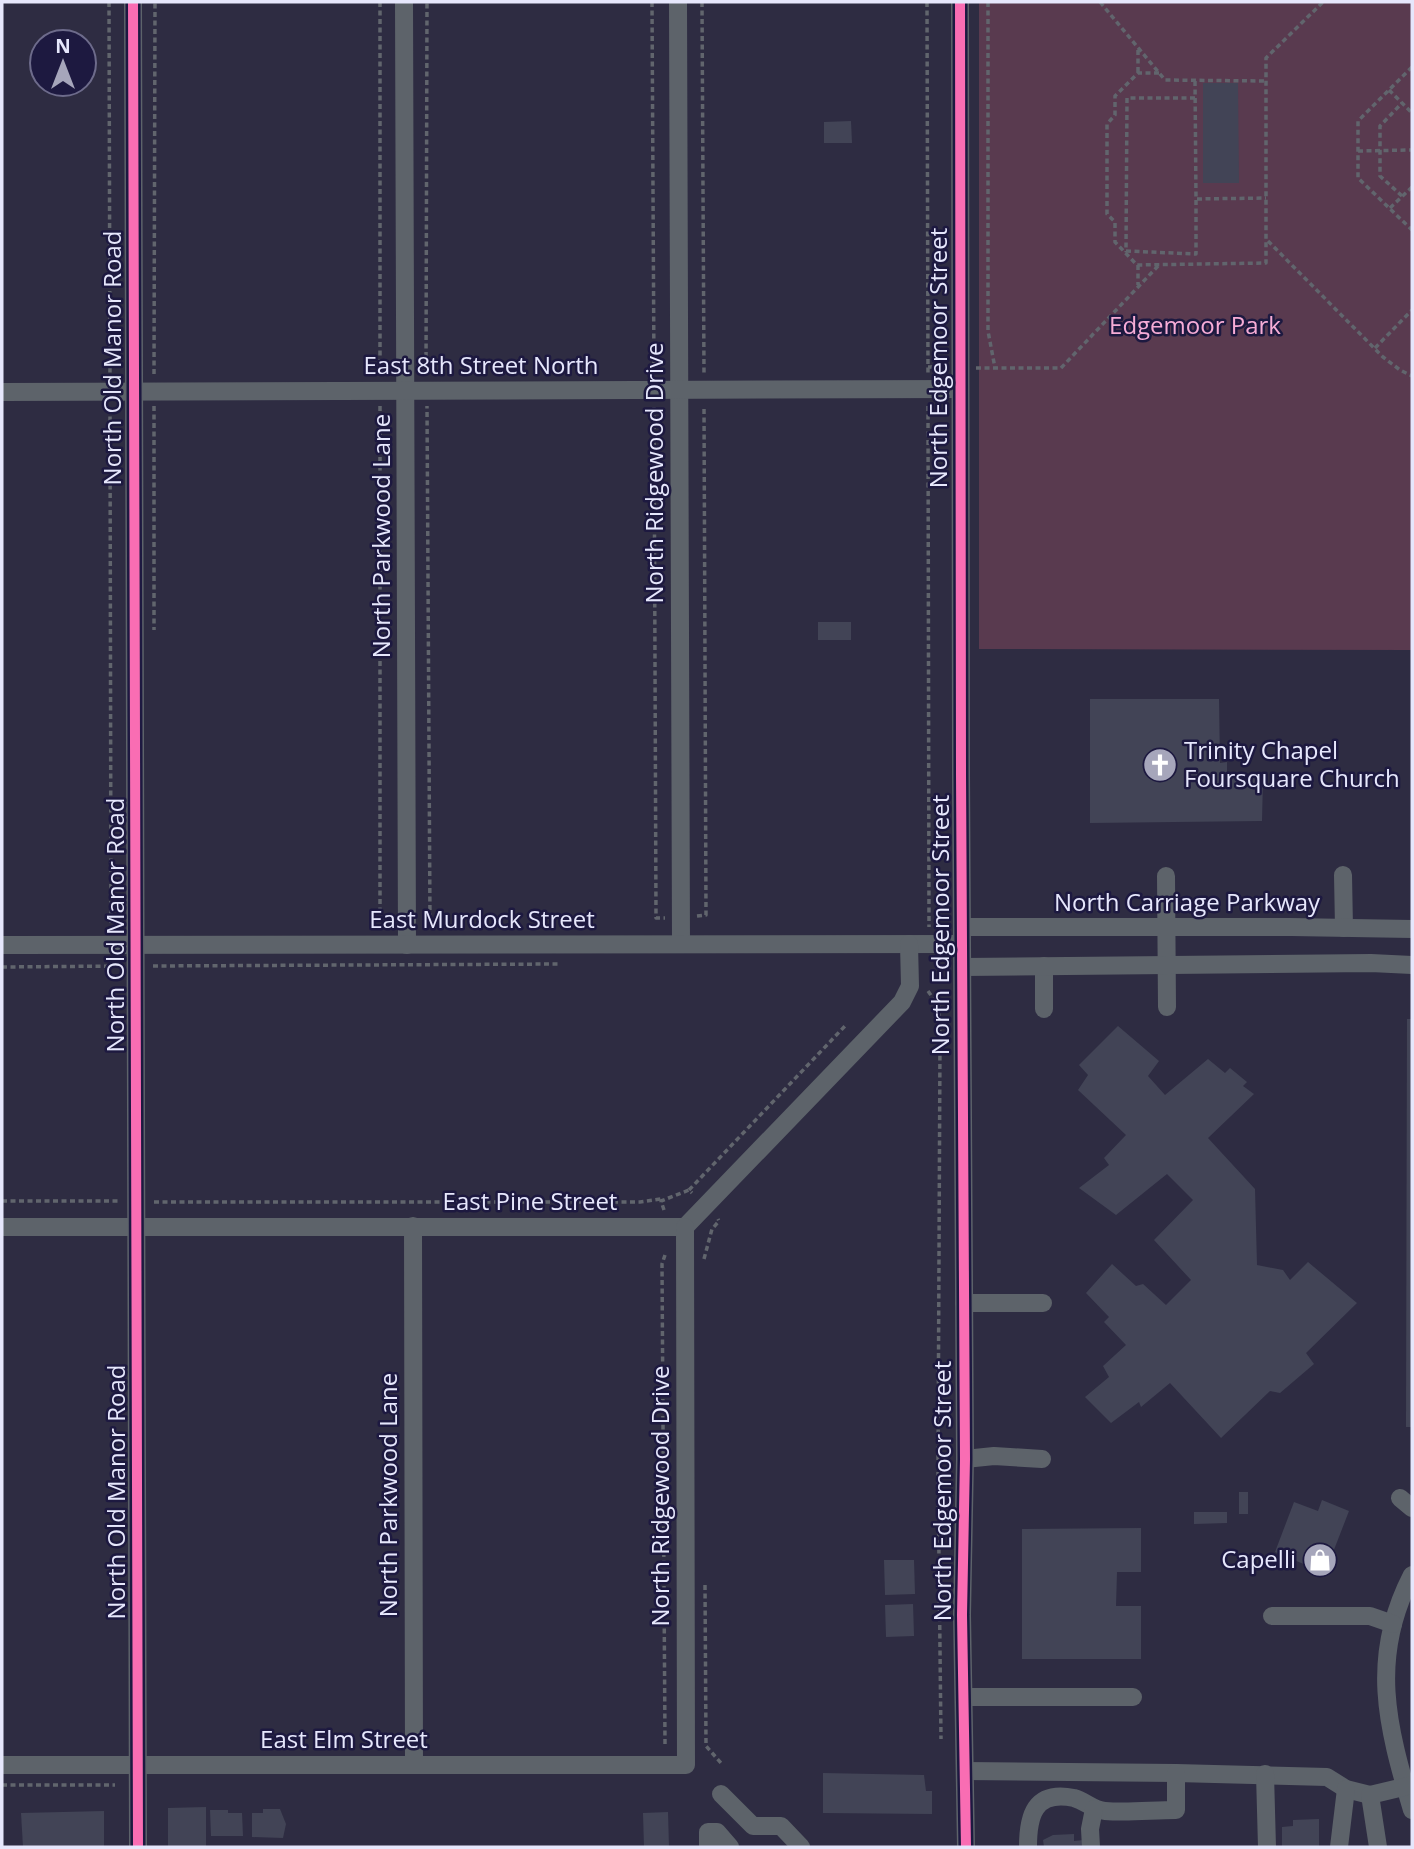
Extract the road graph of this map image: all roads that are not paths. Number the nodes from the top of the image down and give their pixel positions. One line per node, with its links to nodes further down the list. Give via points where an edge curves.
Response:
1 (133, 2): 9 (street, North Old Manor Road)
2 (404, 2): 7 (street, North Parkwood Lane)
3 (678, 2): 6 (street, North Ridgewood Drive)
4 (960, 2): 5 (street, North Edgemoor Street)
5 (960, 389): 6 (street, East 8th Street North); 15 (street, North Edgemoor Street)
6 (679, 390): 7 (street, East 8th Street North); 16 (street, North Ridgewood Drive)
7 (406, 391): 9 (street, East 8th Street North); 20 (street, North Parkwood Lane)
8 (2, 392): 9 (street, East 8th Street North)
9 (134, 392): 19 (street, North Old Manor Road)
10 (1343, 875): 13 (street)
11 (1166, 876): 12 (street)
12 (1166, 927): 13 (street, North Carriage Parkway); 15 (street, North Carriage Parkway); 21 (street)
13 (1344, 928): 14 (street, North Carriage Parkway)
14 (1412, 929)
15 (962, 936): 17 (street, East Murdock Street); 24 (street, North Edgemoor Street)
16 (681, 944): 17 (street, East Murdock Street); 20 (street, East Murdock Street)
17 (909, 944): 30 (street, via 910,986 902,1002)
18 (2, 945): 19 (street, East Murdock Street)
19 (146, 945): 20 (street, East Murdock Street); 29 (street, North Old Manor Road)
20 (407, 945)
21 (1167, 965): 22 (street); 23 (street); 25 (street)
22 (1412, 965)
23 (1044, 966): 24 (street); 26 (street)
24 (962, 967): 31 (street, North Edgemoor Street)
25 (1167, 1007)
26 (1044, 1009)
27 (413, 1226): 29 (street, East Pine Street); 30 (street, East Pine Street); 41 (street, North Parkwood Lane)
28 (2, 1227): 29 (street, East Pine Street)
29 (137, 1227): 40 (street, North Old Manor Road)
30 (685, 1227): 43 (street, North Ridgewood Drive)
31 (964, 1303): 32 (street); 34 (street, North Edgemoor Street)
32 (1043, 1303)
33 (1042, 1458): 34 (street)
34 (965, 1460): 38 (street, North Edgemoor Street)
35 (1412, 1575): 37 (street)
36 (1272, 1616): 37 (street, via 1370,1616)
37 (1393, 1623): 47 (street, via 1385,1690 1397,1761)
38 (964, 1697): 39 (street); 44 (street, North Edgemoor Street)
39 (1133, 1698)
40 (138, 1764): 41 (street, East Elm Street); 42 (street, East Elm Street); 54 (street, North Old Manor Road)
41 (414, 1764): 43 (street, East Elm Street)
42 (2, 1765)
43 (686, 1765)
44 (965, 1771): 45 (street); 58 (street, North Edgemoor Street)
45 (1177, 1773): 46 (street); 51 (street, via 1177,1810)
46 (1265, 1774): 48 (street, via 1327,1777); 61 (street)
47 (1409, 1786): 50 (street); 52 (street)
48 (1346, 1790): 50 (street); 62 (street)
49 (720, 1794): 53 (street)
50 (1370, 1795): 63 (street)
51 (1094, 1809): 59 (street, via 1075,1798 1043,1801 1028,1823); 60 (street)
52 (1412, 1810)
53 (753, 1826): 56 (street); 57 (street, via 781,1826)
54 (138, 1847)
55 (708, 1847): 56 (street, via 708,1832 717,1832)
56 (730, 1847)
57 (801, 1847)
58 (966, 1847)
59 (1028, 1847)
60 (1091, 1847)
61 (1267, 1847)
62 (1339, 1847)
63 (1378, 1847)

